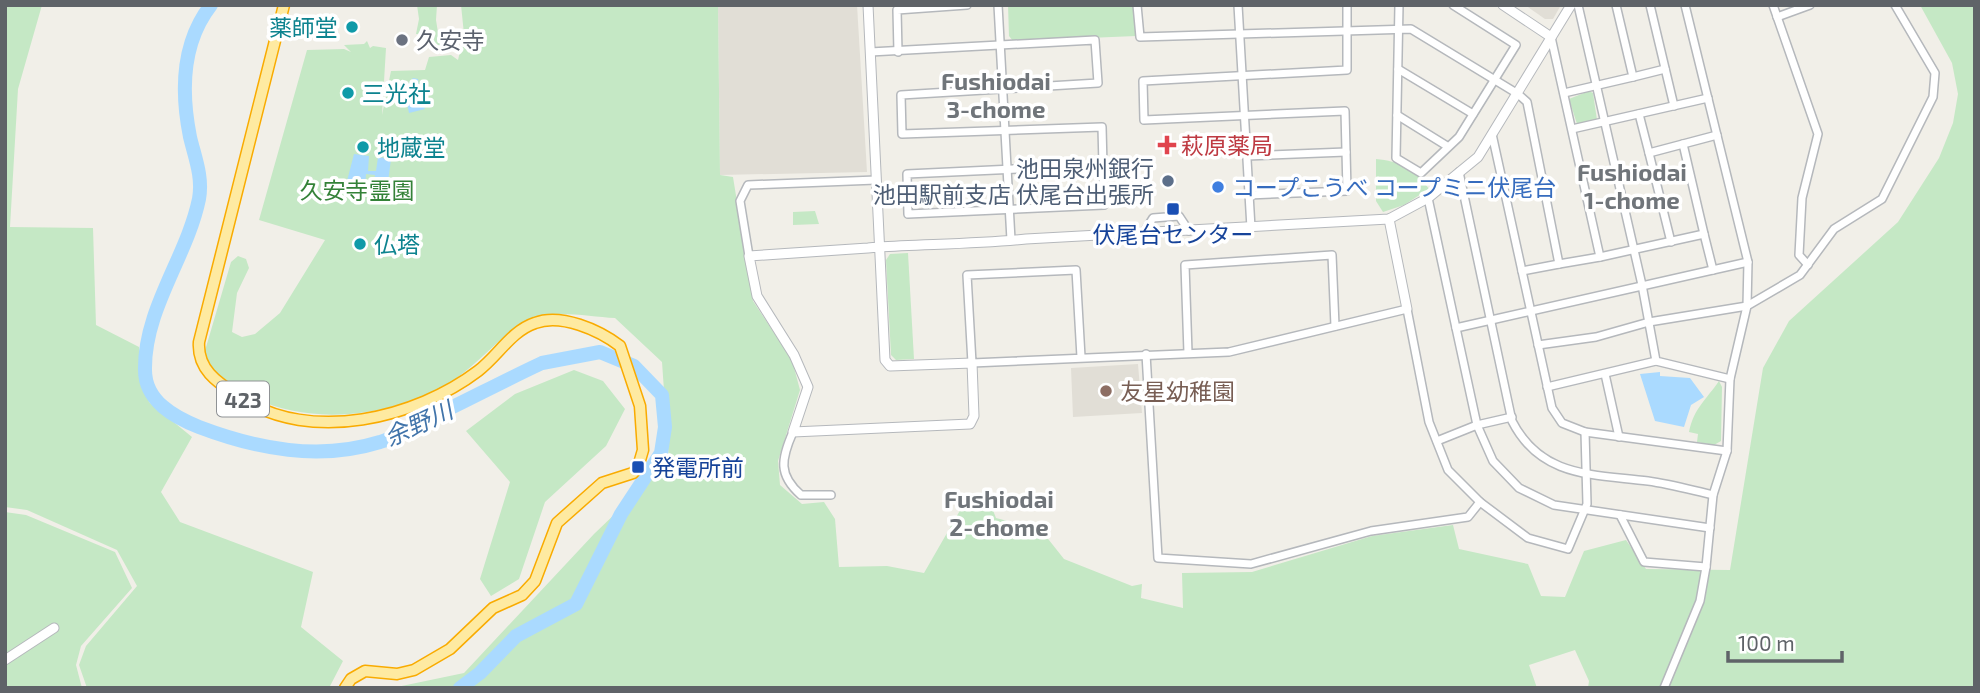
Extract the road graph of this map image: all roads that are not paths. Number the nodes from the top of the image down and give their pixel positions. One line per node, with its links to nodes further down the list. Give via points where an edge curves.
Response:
1 (284, 5): 109 (highway, 423, via 199,342 200,358 209,374 245,401 271,413 328,421 381,415 427,401 480,369 536,322 568,321 608,338 624,352 640,406 642,460 633,472 603,483 557,523 529,588 516,600 493,608 450,649 414,670 397,674 365,671 351,678)
2 (868, 5): 25 (street)
3 (967, 5): 26 (street, via 897,10)
4 (998, 5): 24 (street)
5 (1138, 5): 22 (street, via 1140,37)
6 (1238, 5): 22 (street)
7 (1347, 5): 20 (street)
8 (1399, 5): 21 (street)
9 (1452, 5): 31 (street, via 1516,45)
10 (1503, 5): 23 (street)
11 (1571, 5): 23 (street)
12 (1578, 5): 32 (street)
13 (1616, 5): 30 (street)
14 (1650, 5): 28 (street)
15 (1685, 5): 36 (street)
16 (1773, 5): 19 (street)
17 (1810, 5): 19 (street)
18 (1895, 5): 72 (street, via 1935,73 1933,97 1882,199 1834,229)
19 (1777, 17): 72 (street, via 1818,134 1800,223 1798,255)
20 (1348, 29): 21 (street); 22 (street); 29 (street, via 1348,70)
21 (1398, 29): 27 (street); 31 (street, via 1410,29)
22 (1239, 32): 29 (street)
23 (1551, 37): 34 (street); 35 (street)
24 (1000, 46): 26 (street); 33 (street); 33 (street, via 1095,40 1098,83)
25 (870, 52): 26 (street); 55 (street)
26 (898, 52)
27 (1398, 69): 38 (street); 40 (street)
28 (1665, 69): 30 (street); 37 (street)
29 (1243, 76): 41 (street); 41 (street, via 1143,81 1144,120)
30 (1633, 77): 32 (street)
31 (1494, 80): 35 (street); 38 (street)
32 (1597, 85): 34 (street); 42 (street)
33 (1003, 89): 43 (street); 43 (street, via 901,95 902,134)
34 (1564, 93): 44 (street)
35 (1518, 94): 45 (street); 71 (street, via 1527,102)
36 (1708, 99): 37 (street); 46 (street)
37 (1674, 106): 39 (street)
38 (1474, 114): 48 (street)
39 (1639, 114): 42 (street); 50 (street)
40 (1397, 115): 48 (street); 48 (street, via 1396,158 1421,173)
41 (1246, 116): 49 (street, via 1345,111); 51 (street)
42 (1604, 122): 44 (street); 67 (street)
43 (1005, 128): 52 (street, via 1102,127); 53 (street)
44 (1572, 129): 69 (street)
45 (1492, 134): 54 (street, via 1478,157); 74 (street)
46 (1717, 135): 47 (street); 70 (street)
47 (1683, 144): 50 (street); 63 (street)
48 (1447, 146)
49 (1346, 152): 51 (street); 56 (street, via 1347,191)
50 (1649, 153): 65 (street)
51 (1247, 156): 56 (street)
52 (1102, 165): 53 (street); 58 (street, via 1104,205)
53 (1007, 169): 58 (street); 58 (street, via 907,174 908,214)
54 (1459, 172): 57 (street); 79 (street)
55 (876, 180): 66 (street); 68 (street, via 748,185 740,201)
56 (1248, 195): 60 (street)
57 (1428, 198): 59 (street); 82 (street)
58 (1009, 209): 64 (street)
59 (1389, 219): 60 (street); 77 (street)
60 (1251, 228): 61 (street)
61 (1189, 231): 62 (street); 62 (street, via 1179,215 1153,218)
62 (1143, 234): 64 (street)
63 (1704, 234): 65 (street); 73 (street)
64 (1011, 240): 66 (street)
65 (1671, 242): 67 (street)
66 (878, 247): 68 (street); 88 (street, via 885,360 890,366)
67 (1634, 251): 69 (street); 75 (street)
68 (749, 256): 94 (street, via 757,296 808,387)
69 (1601, 257): 71 (street)
70 (1748, 262): 73 (street); 76 (street)
71 (1559, 264): 74 (street)
72 (1808, 265): 76 (street, via 1800,275)
73 (1713, 270): 75 (street)
74 (1522, 271): 78 (street)
75 (1642, 285): 78 (street); 80 (street)
76 (1747, 306): 80 (street); 90 (street)
77 (1407, 309): 81 (street); 97 (street)
78 (1531, 311): 79 (street); 83 (street)
79 (1492, 320): 82 (street); 92 (street)
80 (1648, 322): 83 (street, via 1596,337); 87 (street)
81 (1335, 326): 84 (street, via 1229,352); 84 (street, via 1332,255 1185,265)
82 (1456, 328): 93 (street)
83 (1538, 345): 91 (street)
84 (1188, 353): 85 (street)
85 (1146, 354): 86 (street); 102 (street, via 1158,558 1251,564 1371,531 1468,517)
86 (1081, 358): 88 (street); 88 (street, via 1076,270 1069,269 967,275)
87 (1656, 361): 89 (street); 90 (street)
88 (972, 363): 94 (street, via 971,424)
89 (1605, 374): 91 (street); 96 (street)
90 (1730, 379): 98 (street)
91 (1547, 387): 95 (street, via 1562,423)
92 (1512, 417): 93 (street); 99 (street, via 1524,443 1564,469)
93 (1477, 425): 97 (street); 103 (street, via 1493,461 1518,488 1554,505)
94 (793, 432): 100 (street, via 783,461 787,483 802,495)
95 (1585, 432): 96 (street); 99 (street)
96 (1619, 437): 98 (street)
97 (1437, 442): 102 (street, via 1448,470)
98 (1727, 451): 101 (street)
99 (1586, 473): 101 (street); 103 (street)
100 (831, 495)
101 (1713, 495): 105 (street)
102 (1480, 502): 103 (street, via 1528,538 1568,549)
103 (1584, 510): 104 (street)
104 (1620, 515): 105 (street); 106 (street, via 1643,562)
105 (1710, 528): 106 (street)
106 (1706, 566): 110 (street, via 1700,601)
107 (54, 628): 108 (street)
108 (5, 660)
109 (345, 688)
110 (1664, 688)

